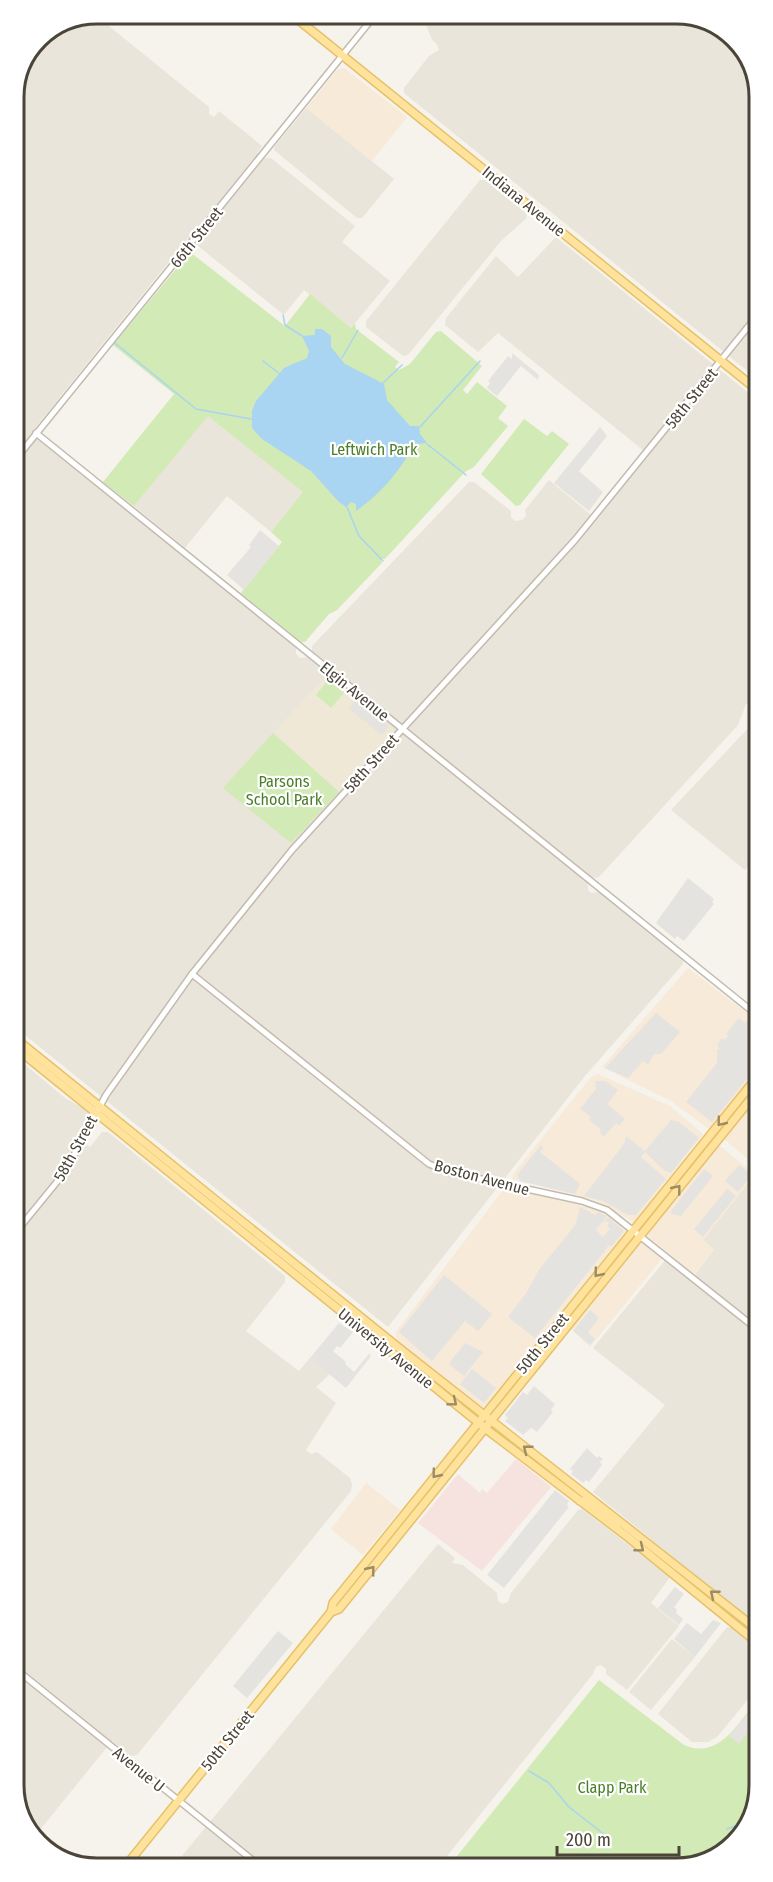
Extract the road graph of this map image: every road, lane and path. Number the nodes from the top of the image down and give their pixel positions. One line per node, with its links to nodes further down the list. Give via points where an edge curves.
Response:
1 (304, 24): 3 (main road, Indiana Avenue)
2 (368, 24): 3 (street, 66th Street)
3 (343, 55): 5 (main road, Indiana Avenue); 7 (street, 66th Street)
4 (749, 326): 5 (street, 58th Street)
5 (721, 360): 6 (main road, Indiana Avenue); 9 (street, 58th Street, via 575,540)
6 (749, 383)
7 (36, 433): 8 (street, 66th Street); 9 (street, Elgin Avenue)
8 (24, 448)
9 (402, 729): 10 (street, 58th Street, via 292,850); 11 (street, Elgin Avenue)
10 (192, 974): 16 (street, 58th Street); 18 (street, Boston Avenue, via 429,1164 449,1172 594,1204)
11 (749, 1009)
12 (24, 1046): 16 (main road, University Avenue)
13 (24, 1054): 16 (main road, University Avenue)
14 (749, 1087): 18 (main road, 50th Street, one-way to 18)
15 (749, 1101): 19 (main road, 50th Street, one-way to 15)
16 (97, 1109): 17 (street, 58th Street, via 66,1172); 21 (main road, University Avenue); 22 (main road, University Avenue, one-way to 22)
17 (24, 1223)
18 (633, 1229): 19 (street, Boston Avenue); 21 (main road, 50th Street, one-way to 21)
19 (640, 1234): 20 (street, Boston Avenue); 23 (main road, 50th Street)
20 (749, 1323)
21 (483, 1415): 22 (main road, 50th Street); 23 (main road, University Avenue)
22 (477, 1422): 24 (main road, University Avenue); 29 (main road, 50th Street, one-way to 29, via 333,1603)
23 (492, 1422): 24 (main road, 50th Street); 25 (main road, University Avenue, one-way to 23)
24 (486, 1429): 26 (main road, University Avenue); 29 (main road, 50th Street, one-way to 24, via 339,1609)
25 (549, 1466): 26 (main road); 28 (main road, University Avenue)
26 (543, 1473): 27 (main road, University Avenue)
27 (580, 1501): 28 (main road, via 587,1501); 31 (main road, University Avenue, one-way to 31)
28 (635, 1531): 30 (main road, University Avenue, one-way to 28)
29 (331, 1612): 33 (main road, 50th Street)
30 (749, 1623)
31 (749, 1636)
32 (24, 1676): 33 (street, Avenue U)
33 (179, 1800): 34 (main road, 50th Street); 35 (street, Avenue U)
34 (132, 1858)
35 (250, 1858)

